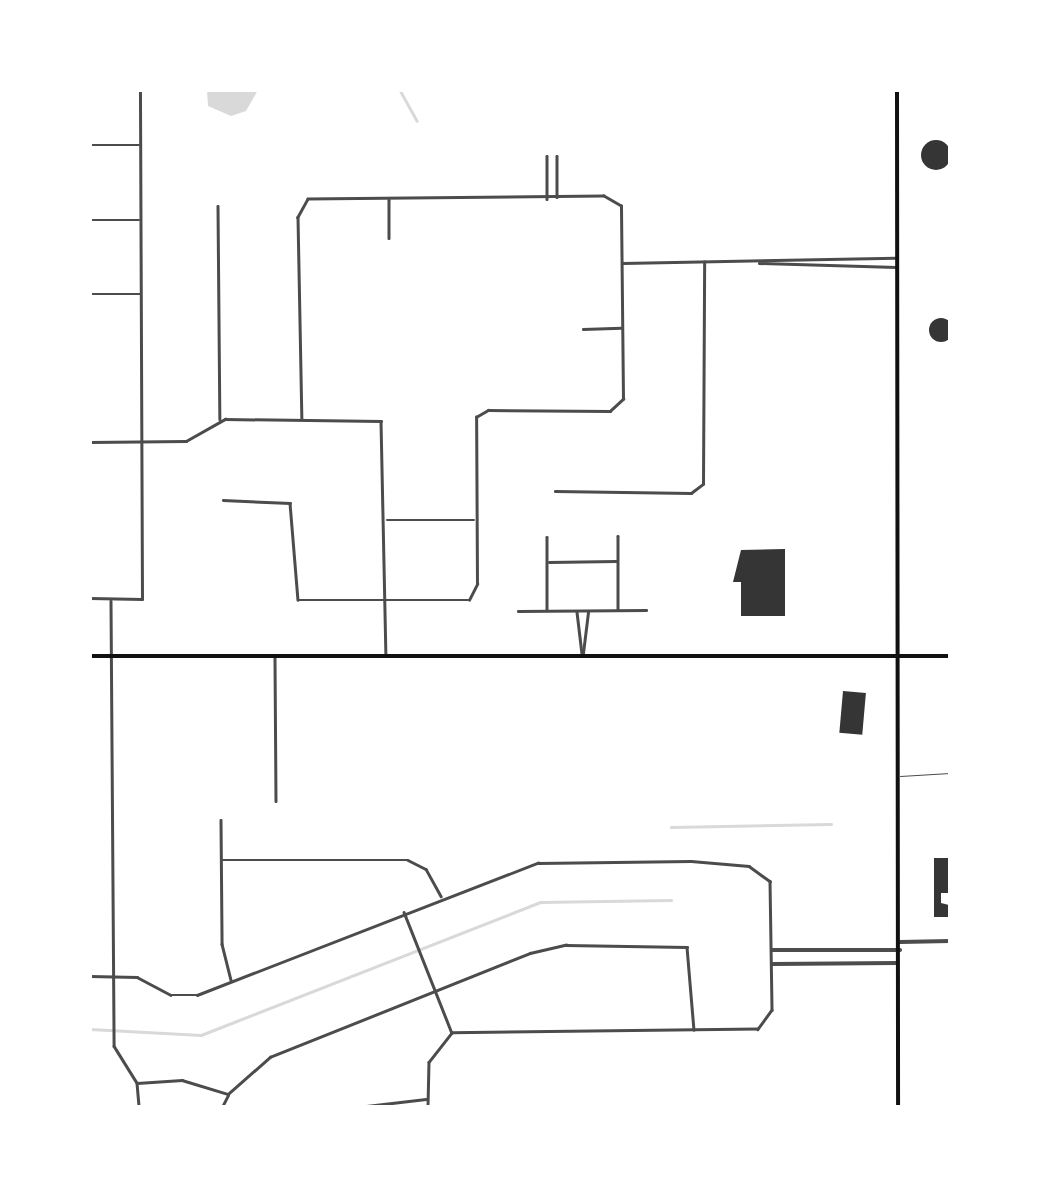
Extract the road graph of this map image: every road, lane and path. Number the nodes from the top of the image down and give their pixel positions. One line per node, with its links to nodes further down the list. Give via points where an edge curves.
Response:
1 (140, 90): 3 (street)
2 (896, 90): 16 (main road)
3 (141, 144): 4 (street); 14 (street)
4 (90, 145)
5 (547, 156): 7 (street)
6 (557, 156): 8 (street)
7 (547, 170): 8 (street); 9 (street)
8 (557, 170): 11 (street)
9 (547, 198): 10 (street); 11 (street)
10 (388, 199): 15 (street); 26 (street, via 312,198 302,204)
11 (557, 199): 19 (street, via 618,201)
12 (218, 206): 25 (street)
13 (90, 220): 14 (street)
14 (141, 220): 22 (street)
15 (389, 238)
16 (896, 258): 18 (street); 20 (main road)
17 (704, 262): 18 (street); 19 (street); 29 (street, via 702,487 691,493)
18 (748, 262): 20 (street)
19 (622, 263): 23 (street)
20 (896, 267): 49 (main road)
21 (90, 294): 22 (street)
22 (141, 294): 28 (street)
23 (622, 328): 24 (street); 32 (street, via 618,407 488,410 476,417)
24 (582, 329)
25 (220, 419): 26 (street); 28 (street, via 186,441)
26 (302, 419): 31 (street, via 381,421)
27 (90, 442): 28 (street)
28 (142, 442): 38 (street, via 142,599)
29 (554, 491)
30 (223, 500): 39 (street, via 290,502 298,600)
31 (385, 520): 32 (street); 39 (street)
32 (475, 520): 39 (street, via 472,598)
33 (618, 536): 35 (street)
34 (546, 537): 36 (street)
35 (618, 561): 36 (street); 45 (street)
36 (547, 562): 42 (street)
37 (90, 598): 38 (street)
38 (110, 598): 48 (street)
39 (386, 602): 52 (street)
40 (646, 610): 45 (street)
41 (518, 611): 42 (street)
42 (547, 611): 43 (street)
43 (577, 611): 44 (street); 46 (street)
44 (588, 611): 45 (street); 46 (street)
45 (618, 611)
46 (582, 655): 49 (main road); 52 (main road)
47 (90, 656): 48 (main road)
48 (112, 656): 51 (main road); 67 (street)
49 (900, 656): 50 (main road); 54 (main road)
50 (950, 656)
51 (275, 657): 52 (main road); 55 (street)
52 (386, 657)
53 (950, 773): 54 (lane)
54 (900, 776): 61 (main road)
55 (276, 800)
56 (222, 820): 57 (street)
57 (222, 860): 58 (street, via 408,860 426,870); 68 (street, via 222,944)
58 (441, 897): 59 (street); 62 (street, via 553,861 749,866 766,874 772,893)
59 (404, 912): 68 (street); 69 (street)
60 (950, 941): 61 (street)
61 (900, 942): 63 (main road)
62 (772, 950): 63 (street); 65 (street)
63 (900, 950): 64 (main road)
64 (900, 963): 65 (street); 79 (main road)
65 (772, 964): 70 (street, via 766,1023 753,1031)
66 (90, 976): 67 (street)
67 (114, 976): 68 (street, via 142,978 178,996); 72 (street, via 114,1046)
68 (231, 981)
69 (436, 990): 70 (street, via 558,946 690,950); 71 (street); 73 (street, via 260,1062)
70 (694, 1032): 71 (street)
71 (452, 1034): 74 (street, via 432,1055)
72 (138, 1083): 73 (street, via 182,1080); 75 (street)
73 (228, 1094): 76 (street)
74 (428, 1099): 77 (street); 78 (street)
75 (140, 1107)
76 (222, 1107)
77 (358, 1107)
78 (428, 1107)
79 (898, 1107)

